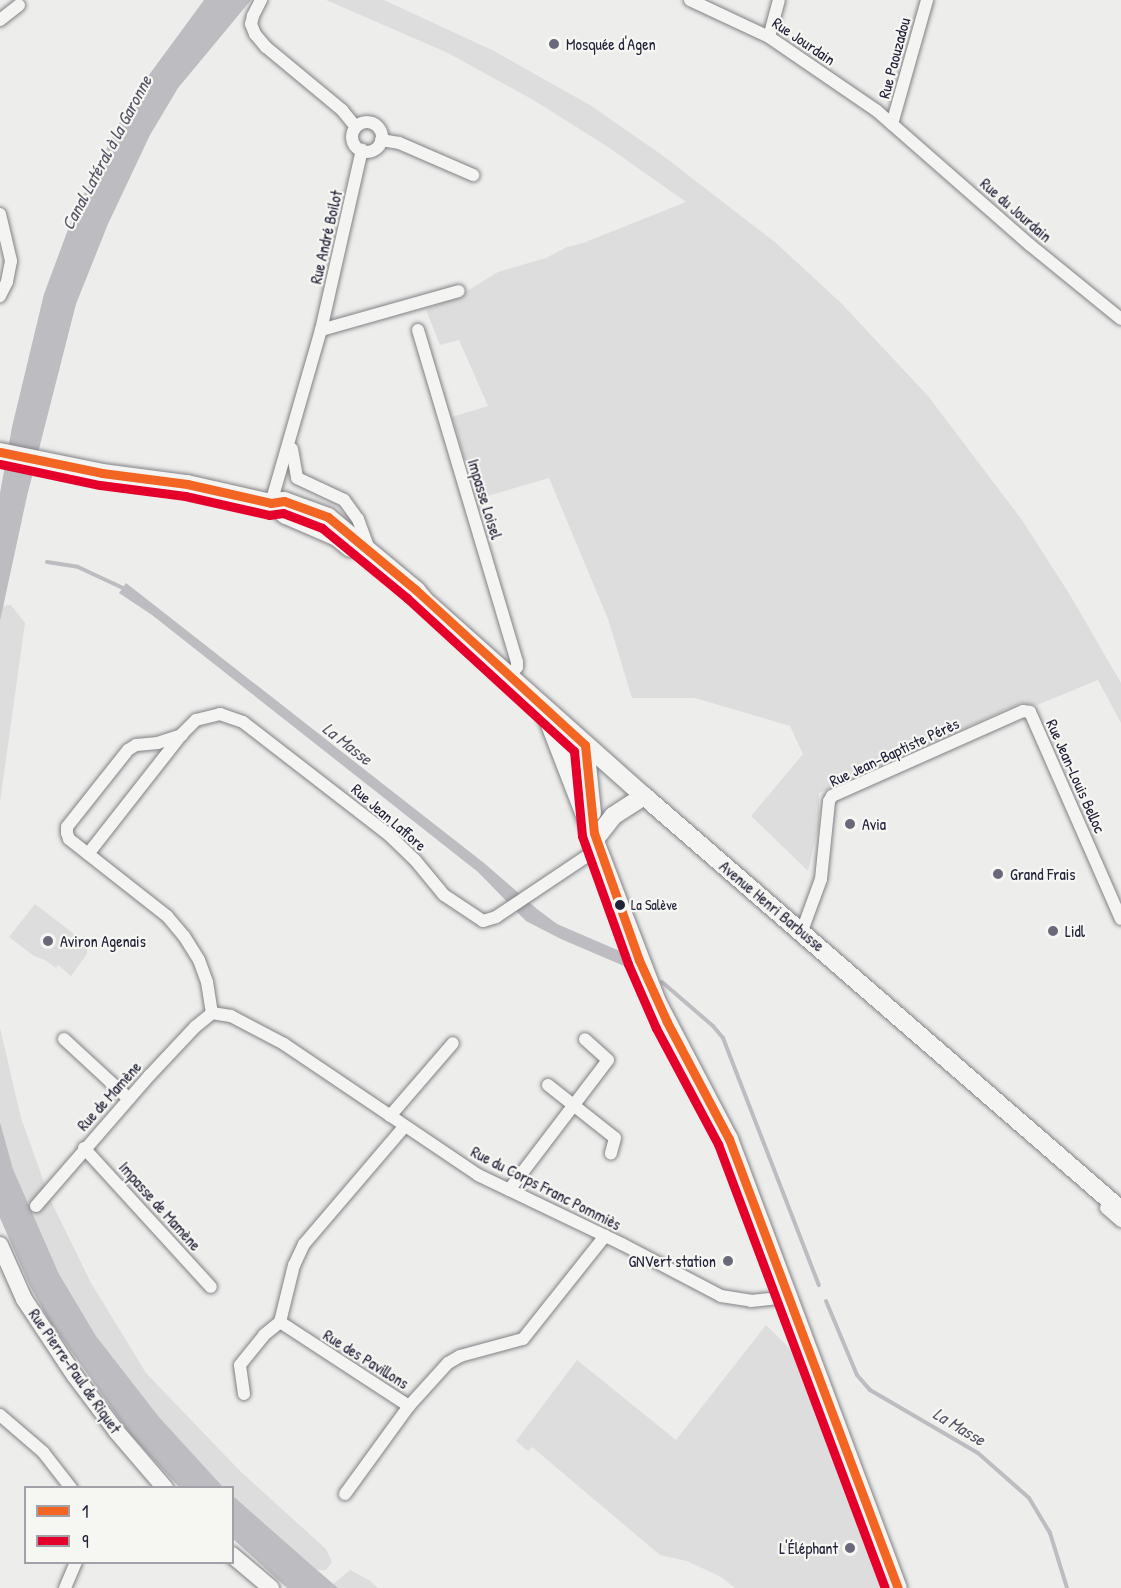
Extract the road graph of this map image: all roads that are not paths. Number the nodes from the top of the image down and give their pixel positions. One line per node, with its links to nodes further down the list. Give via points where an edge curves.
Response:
1 (261, 0): 9 (street, via 251,24 255,34)
2 (690, 0): 7 (street, Rue Jourdain)
3 (779, 0): 7 (street)
4 (927, 0): 8 (street, Rue Paouzadou)
5 (19, 5): 6 (street)
6 (0, 20)
7 (769, 36): 8 (street, Rue Jourdain)
8 (892, 124): 16 (street, Rue du Jourdain)
9 (356, 126): 10 (street, via 367,122 376,125); 11 (street, via 353,142)
10 (381, 140): 11 (street, via 374,150); 12 (street, via 399,143)
11 (362, 150): 17 (street, Rue André Boilot)
12 (473, 175)
13 (0, 214): 15 (street, via 11,261)
14 (459, 291): 17 (street)
15 (0, 296)
16 (1121, 319)
17 (321, 330): 19 (street, Rue André Boilot)
18 (418, 330): 26 (street, Impasse Loisel, via 517,662)
19 (292, 440): 21 (street, Rue André Boilot); 24 (street, via 297,478 345,500 358,519 364,543)
20 (0, 452): 21 (main road, Avenue Henri Barbusse, via 102,473 187,484)
21 (272, 503): 22 (main road, Avenue Henri Barbusse, via 286,515); 23 (main road, Avenue Henri Barbusse, via 284,501 328,517)
22 (337, 537): 23 (main road); 25 (main road, Avenue Henri Barbusse, via 411,597)
23 (360, 542): 24 (main road, Avenue Henri Barbusse)
24 (375, 554): 25 (main road, Avenue Henri Barbusse)
25 (425, 601): 26 (main road, Avenue Henri Barbusse)
26 (510, 676): 27 (main road, Avenue Henri Barbusse)
27 (542, 705): 30 (main road, Avenue Henri Barbusse); 33 (main road)
28 (1030, 712): 37 (street, Rue Jean-Louis Belloc); 38 (street, Rue Jean-Baptiste Pérès, via 1023,711 832,796 821,879)
29 (182, 734): 31 (street, Rue Jean Laffore); 32 (street, Rue Jean Laffore); 35 (street, Rue Jean Laffore, via 207,715 233,717 388,834 455,904 483,921 496,917 536,890)
30 (582, 741): 33 (main road); 34 (main road, Avenue Henri Barbusse); 35 (main road)
31 (150, 744): 32 (street); 36 (street, Rue Jean Laffore, via 128,750 67,827 69,839)
32 (160, 762): 36 (street, Rue Jean Laffore)
33 (567, 765): 35 (main road)
34 (644, 796): 35 (main road, via 613,816); 38 (main road, Avenue Henri Barbusse)
35 (596, 840): 59 (main road, via 657,1002 729,1139)
36 (88, 854): 39 (street, Rue Jean Laffore, via 167,916 184,936 199,960)
37 (1121, 919)
38 (802, 931): 50 (main road, Avenue Henri Barbusse)
39 (212, 1013): 44 (street, Rue de Mamène); 46 (street, Rue du Corps Franc Pommiès, via 231,1016 284,1044)
40 (64, 1039): 44 (street)
41 (585, 1039): 45 (street, via 608,1060)
42 (453, 1043): 46 (street)
43 (548, 1085): 45 (street)
44 (129, 1099): 48 (street, Rue de Mamène)
45 (574, 1105): 49 (street, via 615,1138); 51 (street)
46 (390, 1116): 47 (street, Rue du Corps Franc Pommiès)
47 (404, 1127): 51 (street, Rue du Corps Franc Pommiès, via 478,1175); 60 (street, via 304,1244 294,1265)
48 (84, 1148): 53 (street, Rue de Mamène); 58 (street, Impasse de Mamène)
49 (611, 1153)
50 (1090, 1182): 52 (street); 54 (main road, Avenue Henri Barbusse); 55 (street, via 1094,1197)
51 (509, 1190): 56 (street, Rue du Corps Franc Pommiès)
52 (1121, 1202)
53 (36, 1206)
54 (1121, 1210)
55 (1121, 1221)
56 (605, 1236): 59 (street, Rue du Corps Franc Pommiès, via 721,1296 751,1301); 62 (street, Rue des Pavillons, via 523,1339 460,1356 448,1363)
57 (0, 1245): 65 (street, Rue Pierre-Paul de Riquet, via 24,1299 75,1376)
58 (210, 1287)
59 (788, 1297): 71 (main road)
60 (280, 1322): 61 (street, via 240,1365); 62 (street, Rue des Pavillons)
61 (244, 1394)
62 (409, 1406): 66 (street)
63 (1, 1413): 64 (street, via 43,1452)
64 (69, 1486)
65 (163, 1486)
66 (345, 1494)
67 (234, 1557): 70 (street)
68 (76, 1564): 69 (street)
69 (65, 1588)
70 (271, 1588)
71 (898, 1588)

